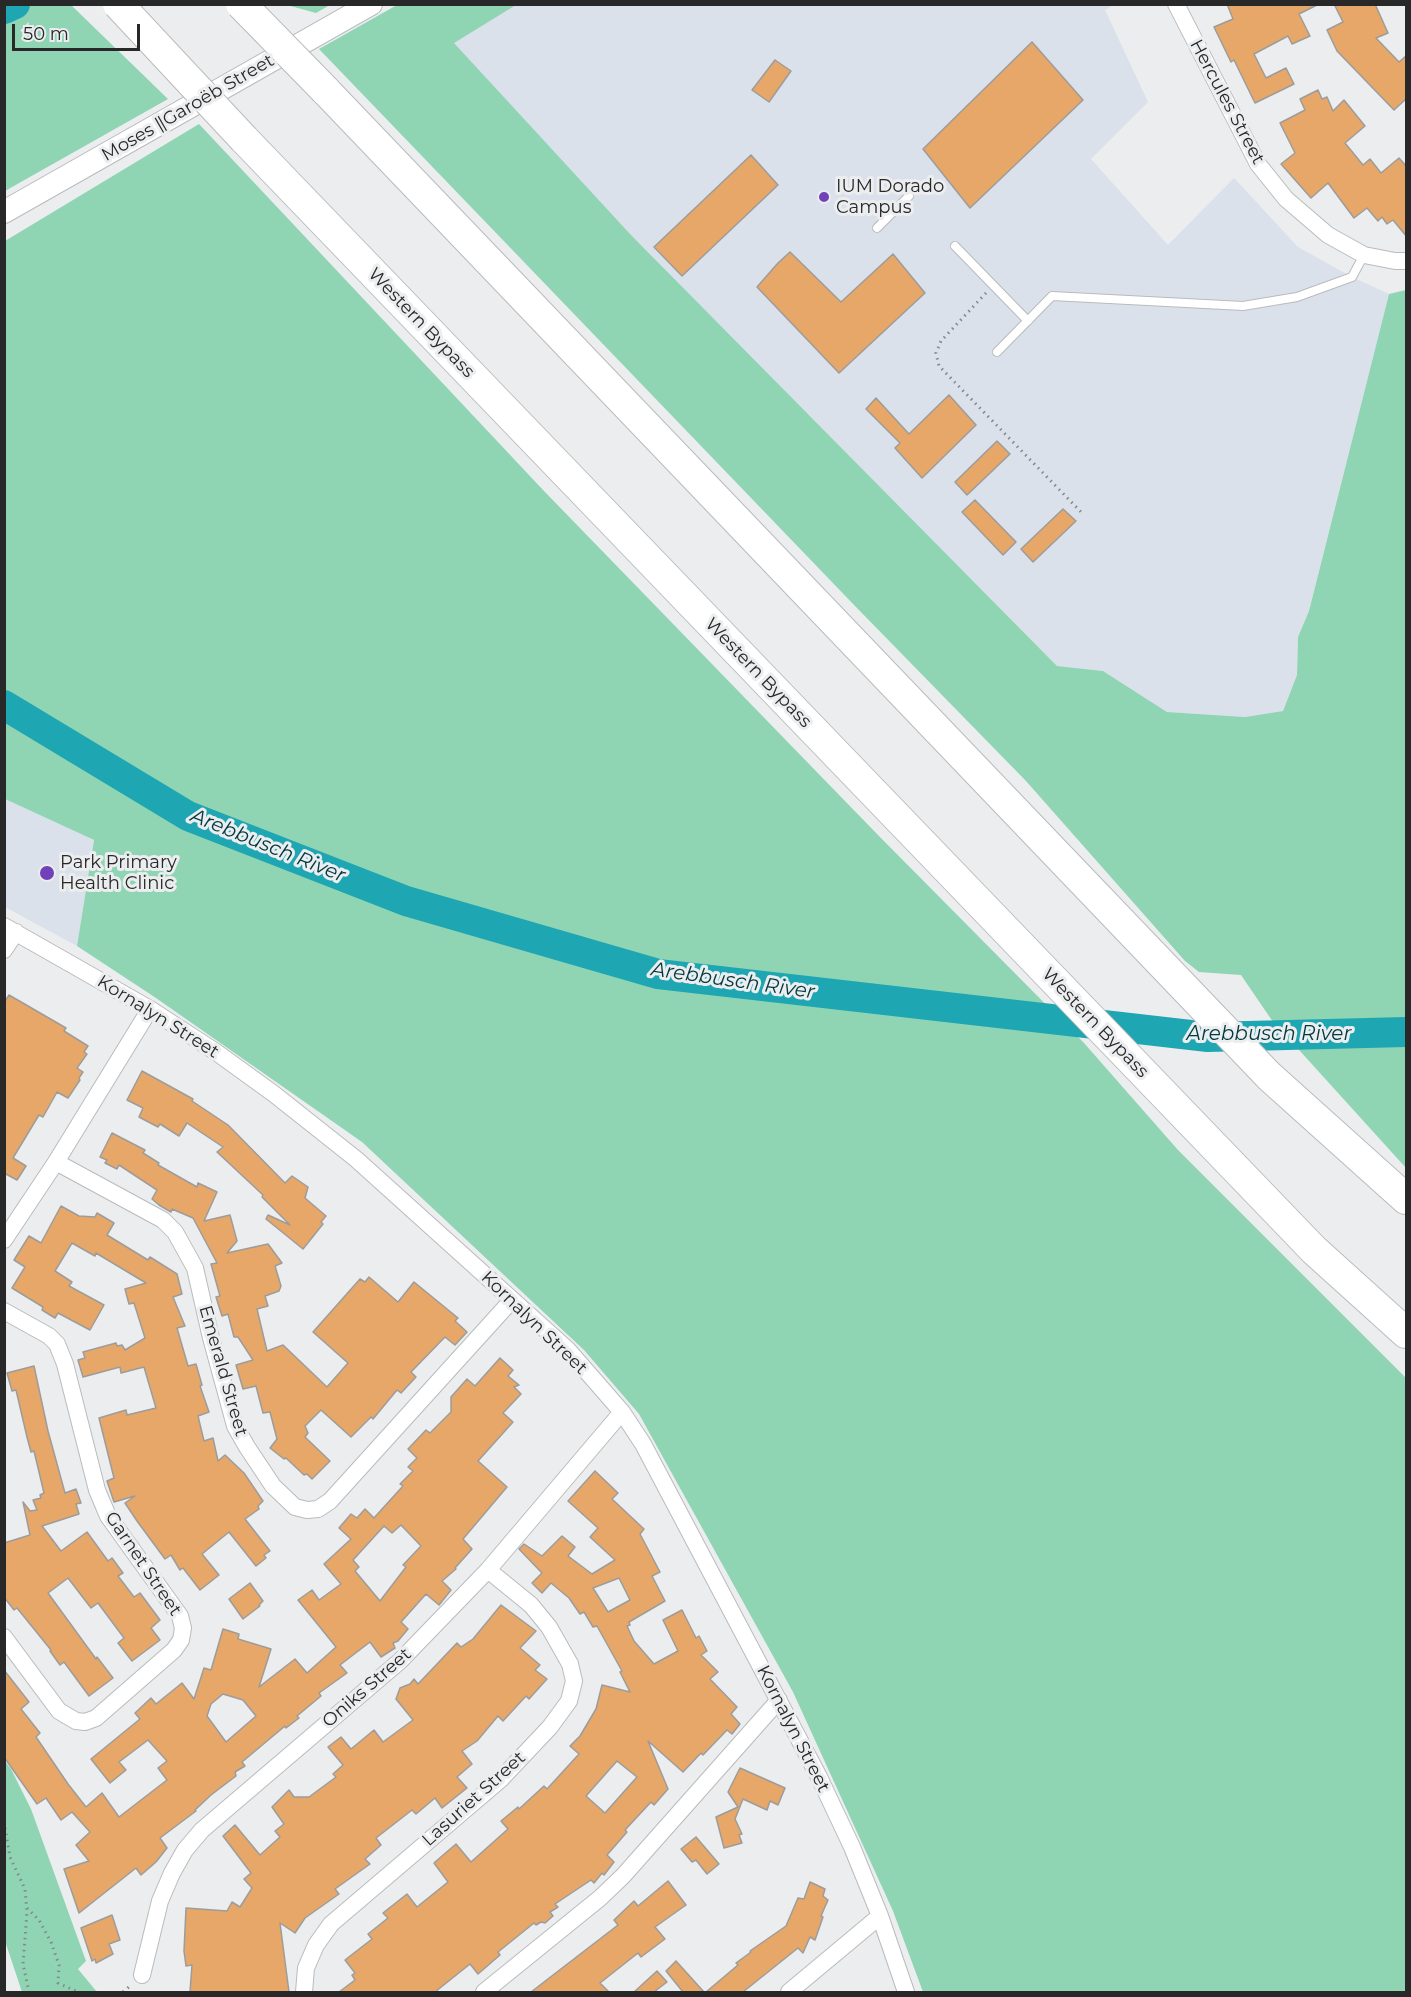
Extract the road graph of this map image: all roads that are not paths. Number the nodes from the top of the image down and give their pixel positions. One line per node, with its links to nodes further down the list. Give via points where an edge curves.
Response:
1 (118, 4): 21 (highway, Western Bypass, bridge, via 1314,1251)
2 (241, 4): 17 (highway, bridge, via 1269,1076)
3 (371, 4): 6 (main road, Moses ǁGaroëb Street)
4 (1176, 4): 9 (street, Hercules Street, via 1258,164 1286,199 1328,235)
5 (909, 196): 7 (lane)
6 (4, 212)
7 (877, 228)
8 (955, 246): 11 (lane)
9 (1364, 255): 10 (street, Hercules Street); 11 (lane, via 1352,278 1297,297 1243,306 1052,296)
10 (1407, 261)
11 (1028, 321): 12 (lane)
12 (997, 352)
13 (10, 929): 14 (street); 15 (street, Kornalyn Street)
14 (4, 950)
15 (150, 1009): 16 (street); 19 (street, Kornalyn Street, via 274,1094 356,1159)
16 (56, 1162): 18 (street); 19 (street, Emerald Street, via 163,1220 175,1232 195,1268 236,1426 273,1486 295,1507 318,1509 330,1502)
17 (1407, 1197)
18 (4, 1240)
19 (512, 1300): 22 (street, Kornalyn Street, via 568,1350)
20 (4, 1311): 24 (street, Garnet Street, via 57,1344 108,1516 180,1616 183,1628 174,1650 96,1718 85,1722 59,1711)
21 (1407, 1333)
22 (622, 1412): 23 (street, Oniks Street); 25 (street, Kornalyn Street, via 643,1444)
23 (488, 1570): 27 (street, Oniks Street, via 400,1661 202,1830 185,1850 160,1901); 28 (street, Lasuriet Street, via 531,1605 549,1627 570,1665 574,1681 569,1701 500,1780 331,1924 306,1968)
24 (4, 1638)
25 (779, 1700): 26 (street, Kornalyn Street, via 838,1817); 29 (street, via 623,1876)
26 (880, 1916): 30 (street); 31 (street, Kornalyn Street)
27 (142, 1975)
28 (304, 1992)
29 (484, 1992)
30 (789, 1992)
31 (906, 1992)

